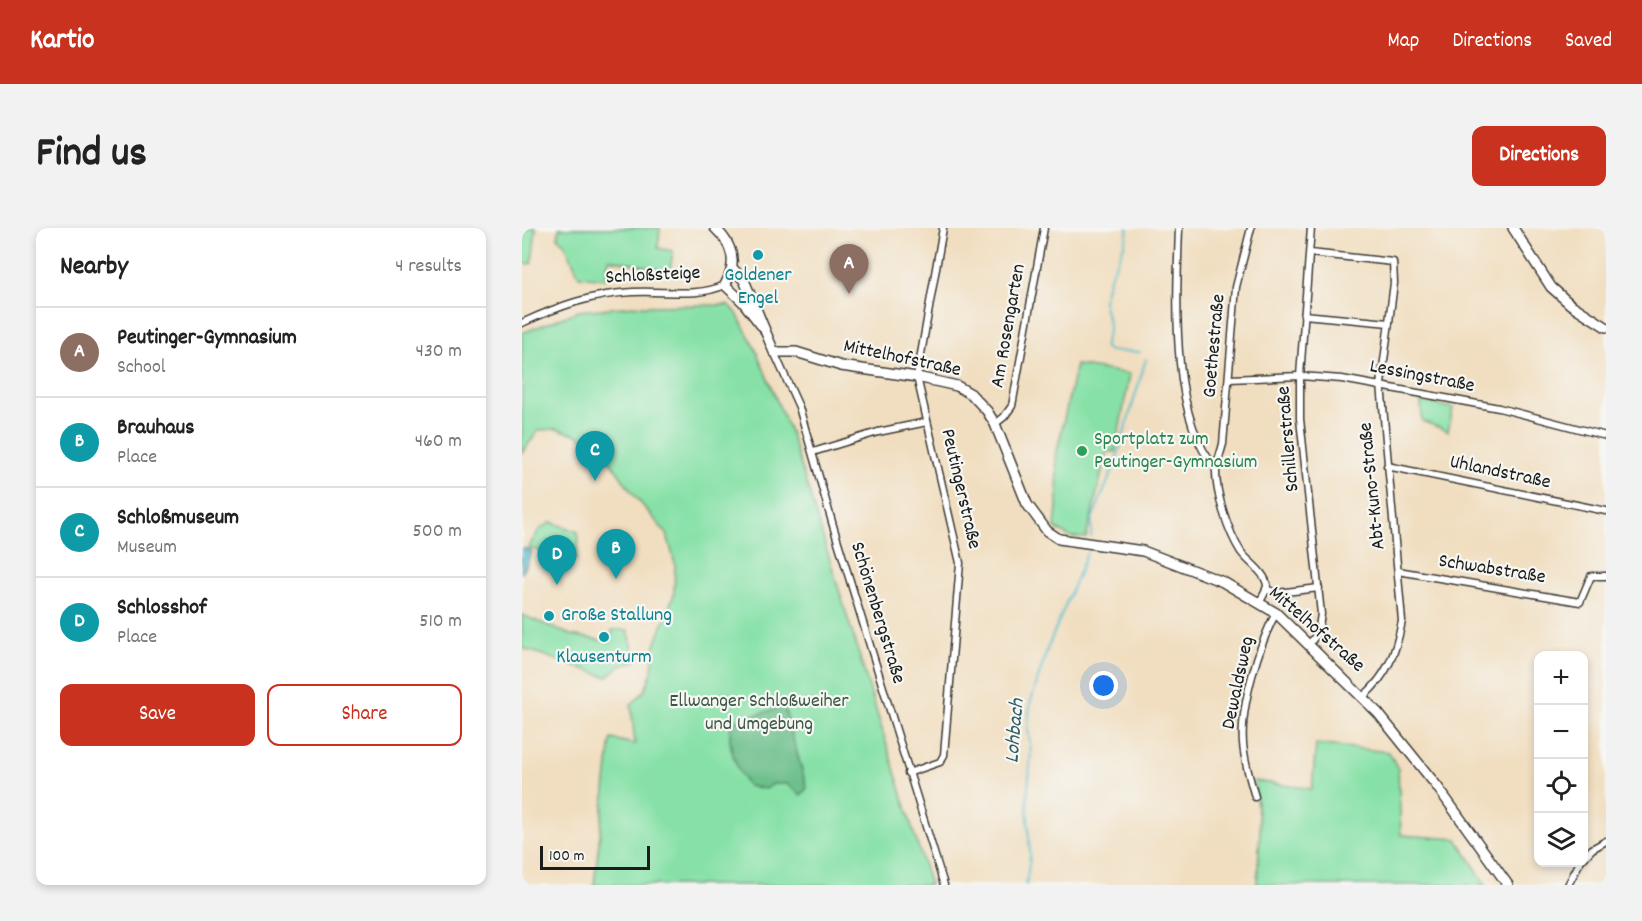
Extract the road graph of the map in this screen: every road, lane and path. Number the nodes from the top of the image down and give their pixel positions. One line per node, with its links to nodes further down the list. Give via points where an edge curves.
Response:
1 (715, 228): 9 (street, via 731,247)
2 (943, 228): 18 (street, Peutingerstraße)
3 (1044, 228): 22 (street, Am Rosengarten, via 1012,406)
4 (1179, 228): 26 (street, via 1177,302 1181,369 1189,413 1205,456)
5 (1251, 228): 19 (street, Goethestraße, via 1236,287)
6 (1311, 228): 8 (street, Schillerstraße)
7 (1513, 228): 15 (street, via 1551,287)
8 (1310, 254): 11 (street, Schillerstraße); 13 (street, Abt-Kuno-Straße, via 1392,262 1394,283)
9 (733, 269): 10 (street, Schloßsteige); 14 (street, via 744,280)
10 (725, 285): 12 (street, Schloßsteige, via 713,290 633,292 566,303); 14 (street)
11 (1304, 315): 13 (street); 17 (street, Schillerstraße)
12 (522, 323)
13 (1389, 323): 20 (street, Abt-Kuno-Straße)
14 (762, 327): 16 (street)
15 (1606, 327)
16 (774, 352): 18 (street, Mittelhofstraße, via 796,352 841,366); 24 (street, Schönenbergstraße, via 800,407)
17 (1300, 376): 19 (street, Lessingstraße); 20 (street, Lessingstraße); 30 (street, Schillerstraße, via 1300,419)
18 (916, 377): 21 (street, Peutingerstraße); 22 (street, Mittelhofstraße, via 957,386 971,394)
19 (1229, 379): 26 (street, Goethestraße, via 1223,444)
20 (1380, 384): 23 (street, Lessingstraße, via 1499,408); 25 (street, Abt-Kuno-Straße)
21 (927, 422): 24 (street); 36 (street, Peutingerstraße, via 960,562 944,755 940,762)
22 (995, 423): 32 (street, Mittelhofstraße, via 1027,504 1047,531 1059,539 1143,550 1223,582)
23 (1606, 436)
24 (813, 452): 36 (street, Schönenbergstraße)
25 (1387, 466): 27 (street, Uhlandstraße); 28 (street, Abt-Kuno-Straße)
26 (1216, 468): 31 (street, via 1215,478 1229,531 1242,554 1264,579)
27 (1606, 511)
28 (1398, 572): 29 (street, Schwabstraße, via 1580,602 1591,576); 35 (street, Abt-Kuno-Straße, via 1402,621 1397,650 1383,677)
29 (1606, 576)
30 (1319, 588): 31 (street, via 1277,593); 34 (street, Schillerstraße, via 1321,624)
31 (1266, 589): 32 (street)
32 (1260, 602): 33 (street, Mittelhofstraße)
33 (1276, 613): 34 (street, Mittelhofstraße); 37 (street, Dewaldsweg, via 1257,658 1247,701 1243,741)
34 (1310, 644): 35 (street, Mittelhofstraße)
35 (1364, 696): 42 (street, Mittelhofstraße, via 1436,785)
36 (908, 772): 41 (street, Schönenbergstraße)
37 (1255, 797)
38 (1606, 841): 39 (street)
39 (1588, 854)
40 (1577, 867): 43 (street)
41 (944, 885)
42 (1508, 885)
43 (1568, 885)

